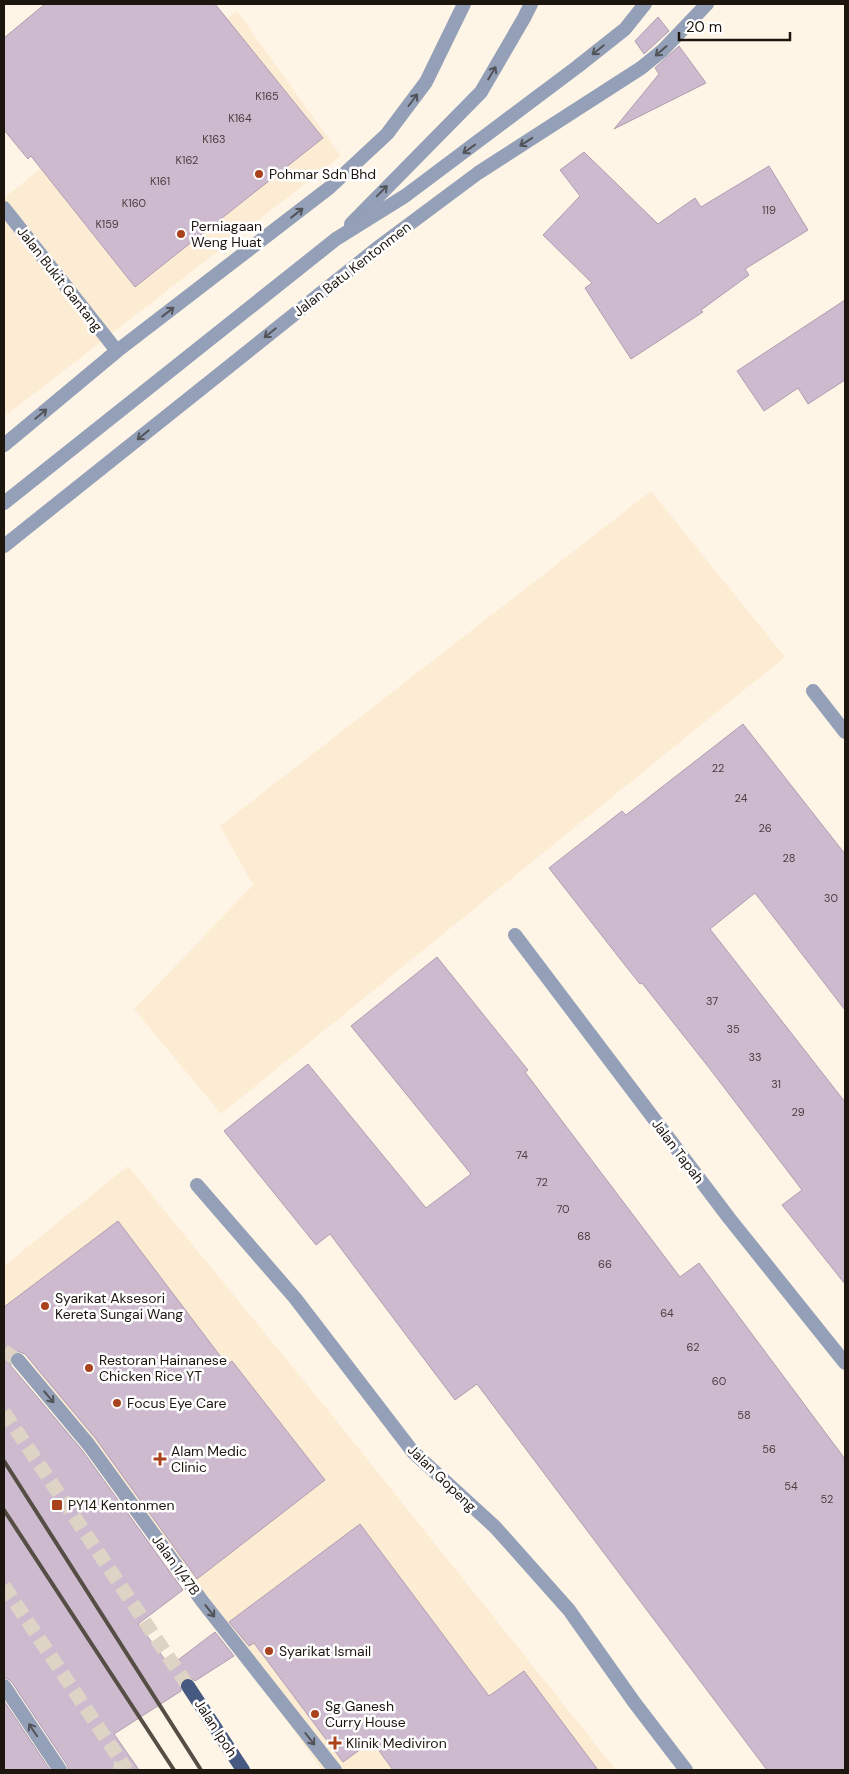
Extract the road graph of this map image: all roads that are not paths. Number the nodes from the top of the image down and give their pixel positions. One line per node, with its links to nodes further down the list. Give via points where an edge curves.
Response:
1 (464, 4): 7 (street, one-way to 1, via 329,188 387,134 426,82)
2 (531, 4): 6 (street, one-way to 2, via 481,92)
3 (645, 4): 6 (street, one-way to 6, via 625,29 578,67 405,196)
4 (707, 4): 10 (street, Jalan Batu Kentonmen, one-way to 10, via 641,68 478,172)
5 (4, 208): 7 (street, Jalan Bukit Gantang)
6 (336, 239): 9 (street)
7 (117, 351): 8 (street, one-way to 7)
8 (4, 445)
9 (4, 503)
10 (4, 546)
11 (814, 691): 12 (street)
12 (845, 732)
13 (515, 935): 16 (street, Jalan Tapah, via 729,1218)
14 (197, 1185): 22 (street, Jalan Gopeng, via 295,1298 413,1452 495,1527 569,1610)
15 (18, 1360): 21 (street, Jalan 1/47B, one-way to 21, via 89,1445 202,1601)
16 (845, 1363)
17 (4, 1686): 19 (street, one-way to 17)
18 (188, 1686): 20 (main road, Jalan Ipoh)
19 (60, 1770)
20 (243, 1770)
21 (335, 1770)
22 (686, 1770)

